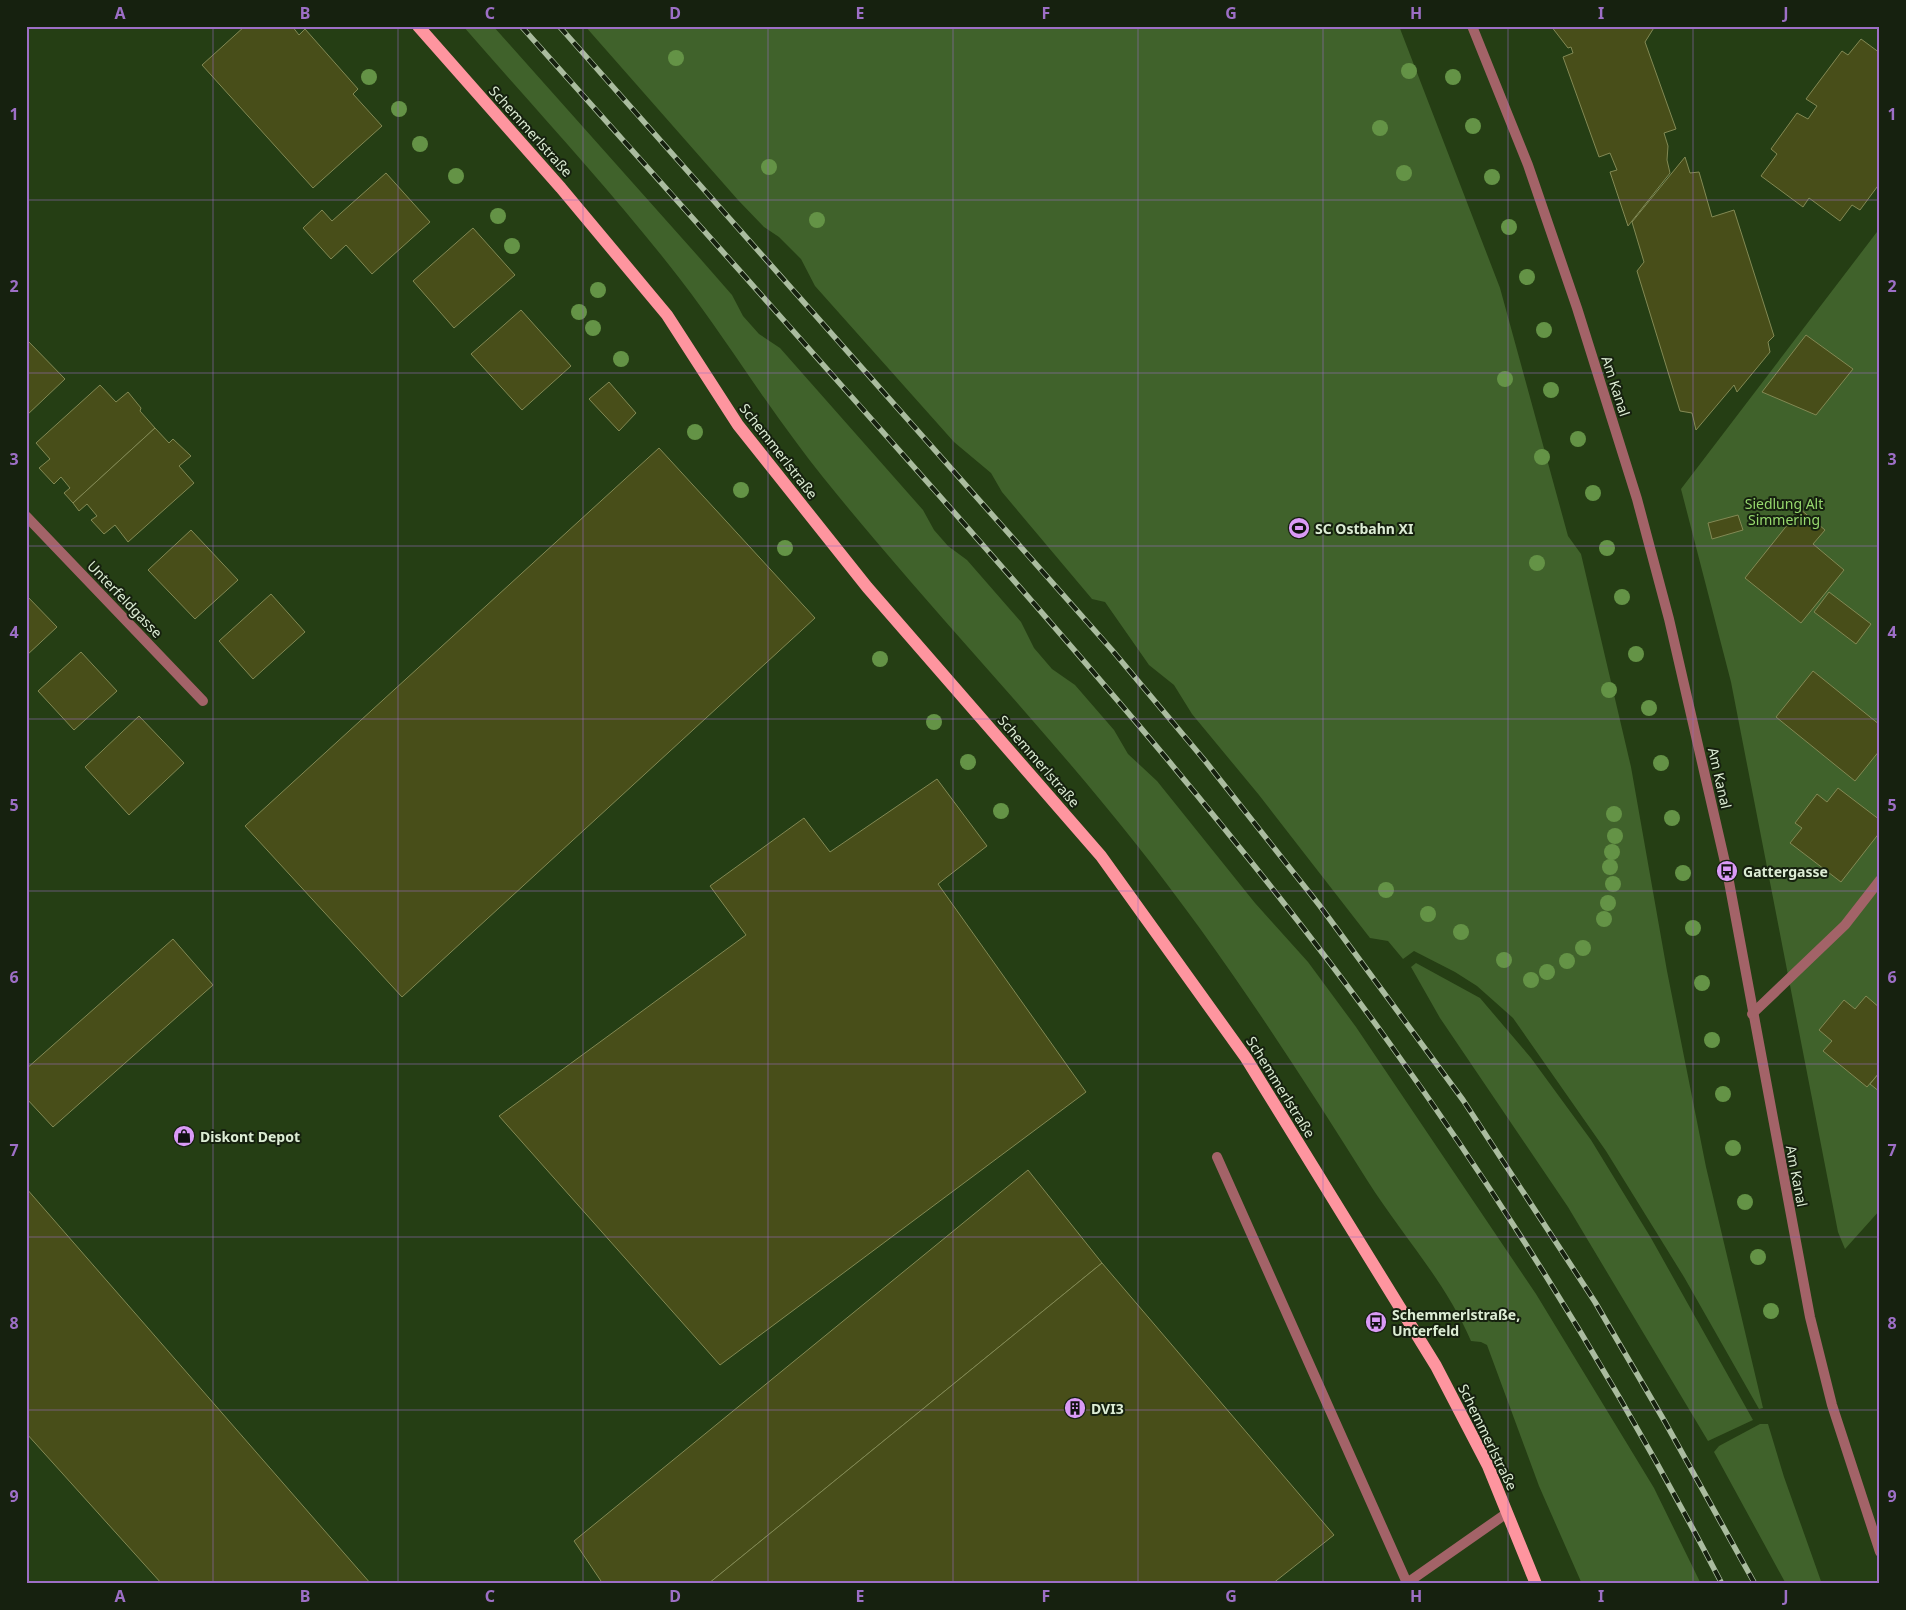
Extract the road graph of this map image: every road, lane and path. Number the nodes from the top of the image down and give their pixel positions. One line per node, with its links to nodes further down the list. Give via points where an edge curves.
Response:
1 (418, 26): 8 (main road, Schemmerlstraße, via 561,188 667,315 738,425 867,587 1107,864 1246,1058 1396,1300 1441,1374 1488,1466)
2 (1472, 26): 6 (street, Am Kanal, via 1528,165 1637,499 1706,775)
3 (26, 516): 4 (street, Unterfeldgasse)
4 (203, 701)
5 (1880, 880): 6 (street, via 1845,925)
6 (1752, 1014): 9 (street, Am Kanal, via 1810,1317 1832,1405)
7 (1217, 1157): 8 (street, via 1407,1583)
8 (1507, 1513): 10 (main road, Schemmerlstraße)
9 (1880, 1552)
10 (1536, 1584)

